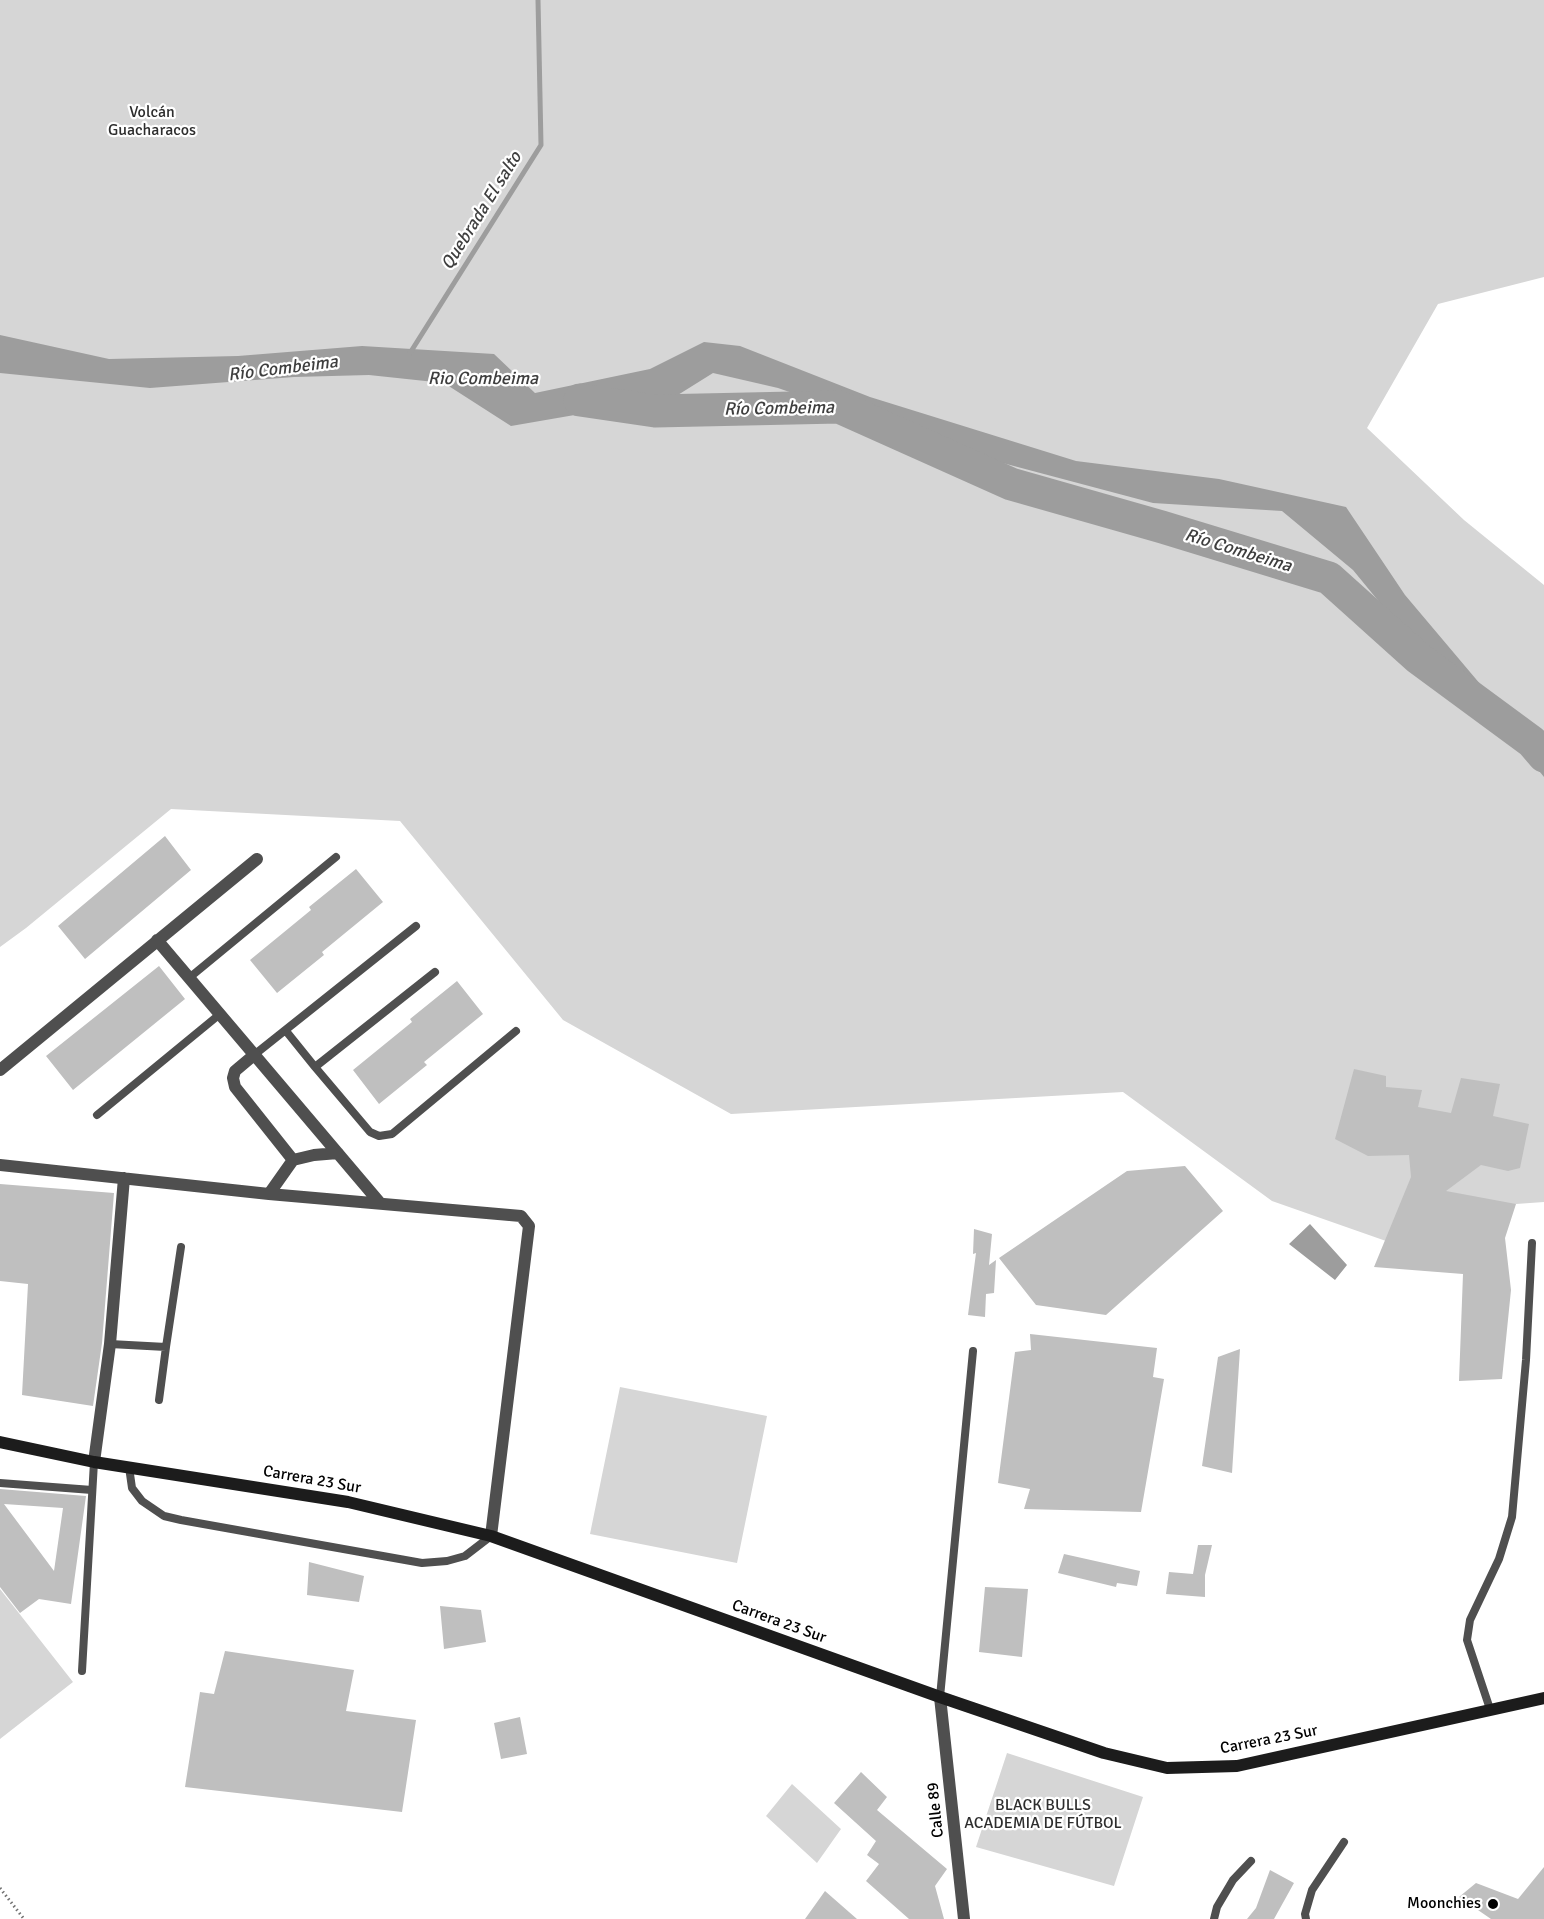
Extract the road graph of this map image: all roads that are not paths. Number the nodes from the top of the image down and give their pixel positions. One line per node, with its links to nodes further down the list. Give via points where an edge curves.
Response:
1 (336, 857): 6 (lane)
2 (257, 859): 4 (street)
3 (416, 926): 8 (lane)
4 (157, 940): 6 (street); 12 (street)
5 (435, 972): 11 (lane)
6 (189, 978): 7 (street)
7 (220, 1014): 10 (street); 13 (lane)
8 (286, 1031): 10 (lane); 11 (lane)
9 (516, 1031): 11 (lane, via 392,1134 379,1136 370,1132)
10 (254, 1055): 14 (street); 15 (street, via 236,1071 235,1087)
11 (315, 1067)
12 (0, 1070)
13 (97, 1115)
14 (338, 1153): 15 (street); 19 (street)
15 (293, 1160): 18 (street)
16 (0, 1165): 17 (street)
17 (124, 1178): 18 (street); 22 (street)
18 (269, 1194): 19 (street)
19 (380, 1203): 31 (street, via 521,1216 529,1226)
20 (1532, 1242): 35 (lane, via 1512,1517 1499,1559 1470,1620 1467,1640)
21 (181, 1247): 23 (lane)
22 (110, 1344): 23 (lane); 27 (street)
23 (166, 1347): 25 (lane)
24 (974, 1351): 33 (lane)
25 (159, 1400)
26 (0, 1442): 27 (main road, Carrera 23 Sur)
27 (94, 1462): 28 (main road, Carrera 23 Sur); 30 (lane)
28 (129, 1467): 31 (main road, Carrera 23 Sur, via 348,1502); 31 (lane, via 132,1488 142,1501 181,1521 422,1563 465,1556)
29 (0, 1483): 30 (lane)
30 (92, 1490): 32 (lane)
31 (491, 1536): 33 (main road, Carrera 23 Sur)
32 (82, 1671)
33 (940, 1697): 35 (main road, Carrera 23 Sur, via 1104,1753 1167,1768 1237,1766); 38 (street, Calle 89)
34 (1544, 1698): 35 (main road, Carrera 23 Sur)
35 (1490, 1708)
36 (1344, 1842): 40 (lane, via 1312,1890)
37 (1251, 1861): 39 (lane, via 1233,1880)
38 (964, 1919)
39 (1214, 1919)
40 (1306, 1919)

